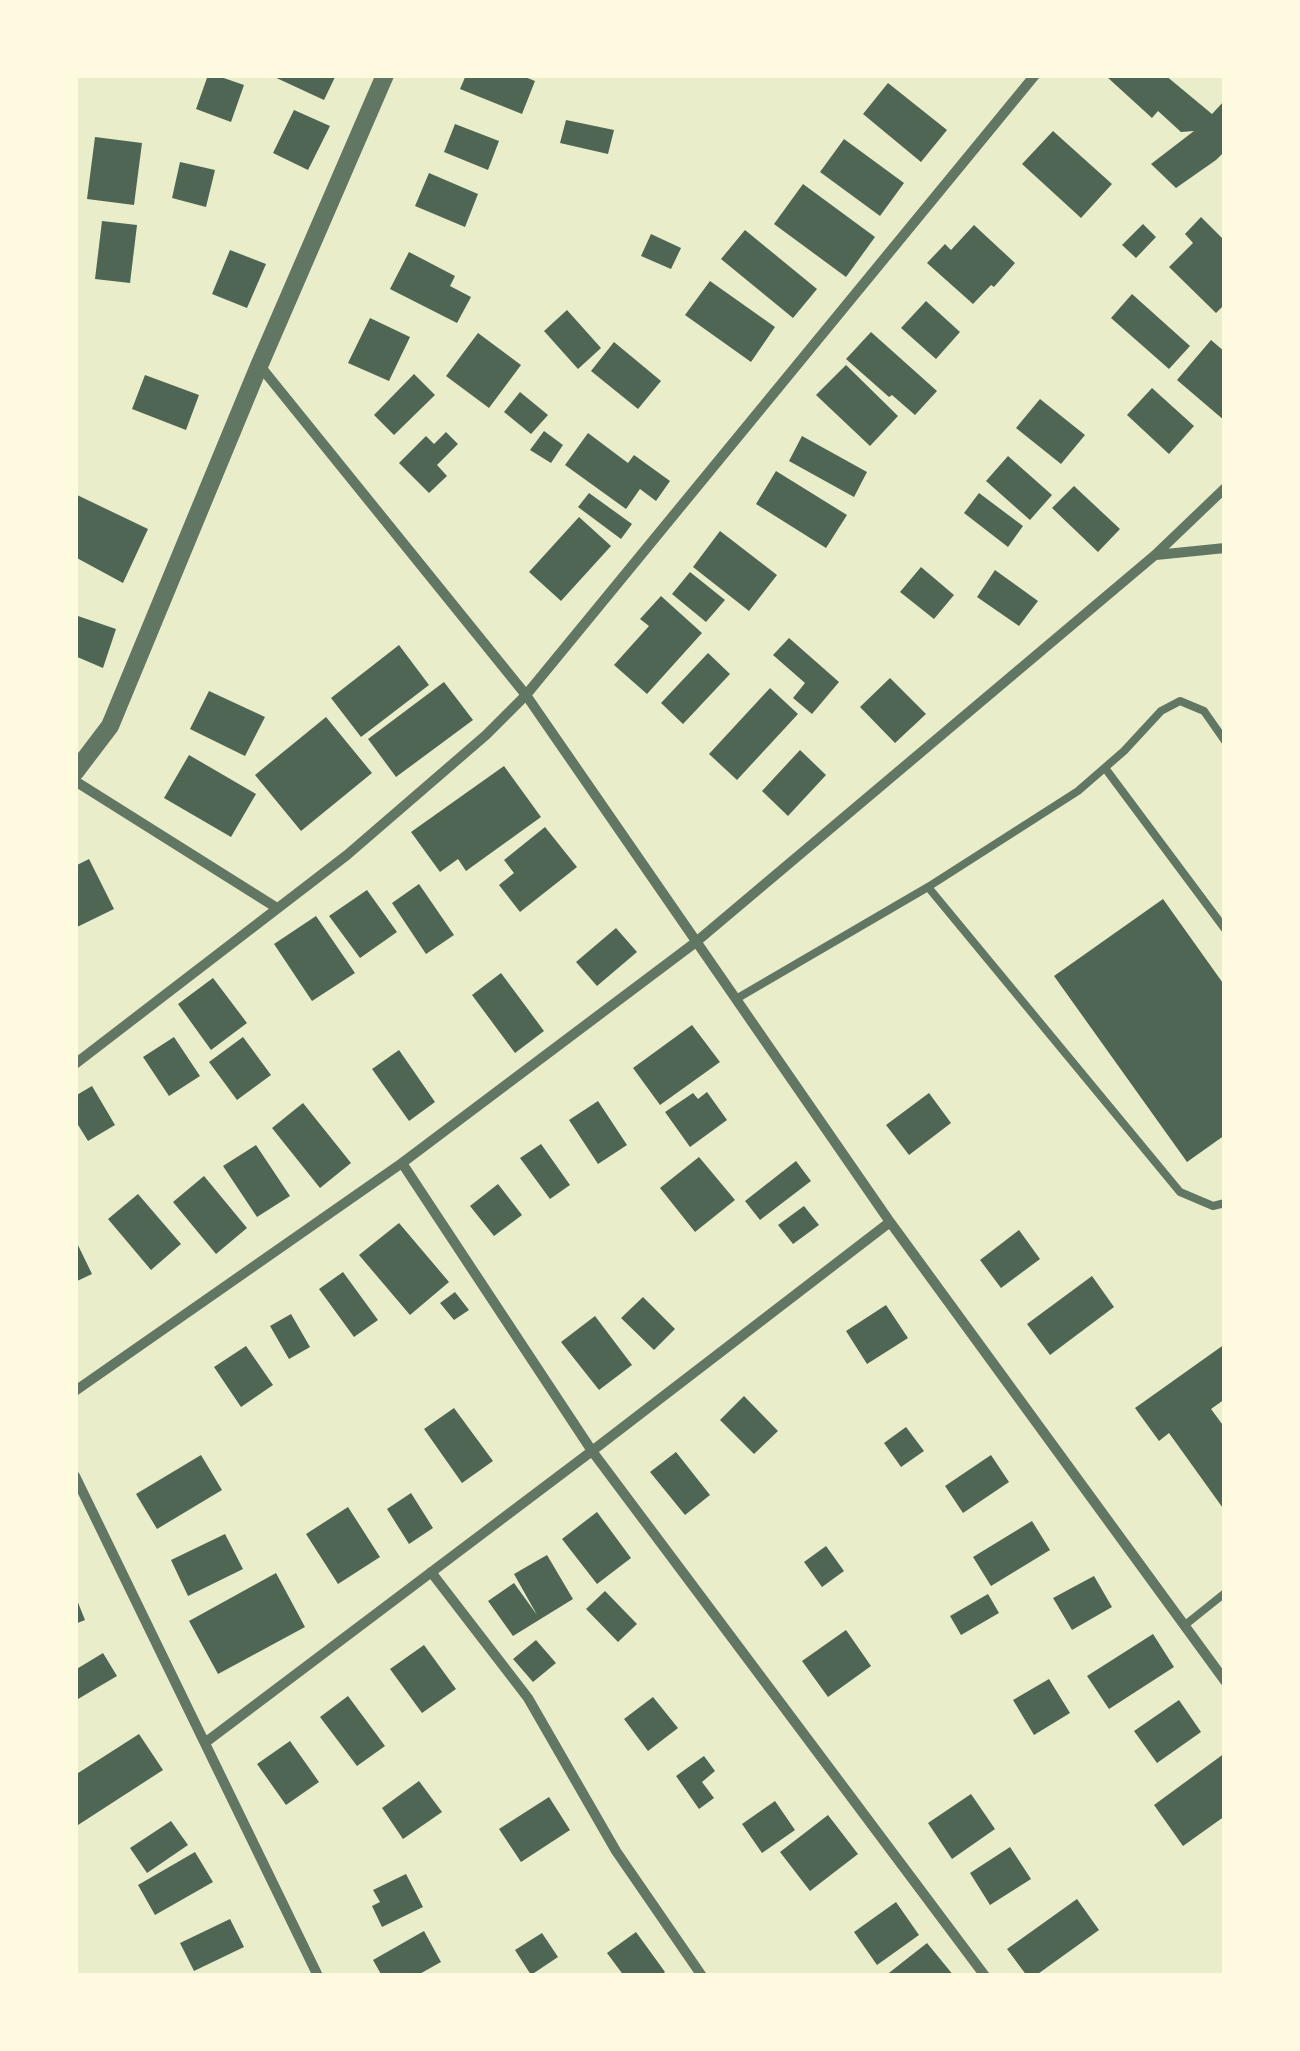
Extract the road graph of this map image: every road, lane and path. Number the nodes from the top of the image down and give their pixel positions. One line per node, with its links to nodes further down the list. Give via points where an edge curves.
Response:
1 (385, 75): 3 (street)
2 (1035, 75): 7 (street)
3 (259, 366): 7 (street); 10 (street, via 110,726)
4 (1225, 488): 6 (street)
5 (1225, 548): 6 (street)
6 (1155, 555): 15 (street)
7 (526, 695): 13 (street); 15 (street)
8 (1225, 742): 9 (lane, via 1204,711 1180,701)
9 (1105, 768): 12 (lane); 14 (lane)
10 (75, 772)
11 (75, 781): 13 (street)
12 (928, 887): 16 (lane); 19 (lane, via 1180,1192 1213,1206)
13 (278, 908): 17 (street)
14 (1225, 928)
15 (696, 942): 16 (street); 18 (street)
16 (736, 999): 20 (street)
17 (75, 1064)
18 (402, 1163): 21 (street); 22 (street)
19 (1225, 1204)
20 (890, 1222): 22 (street); 26 (street)
21 (75, 1391)
22 (592, 1451): 24 (street); 31 (street)
23 (75, 1476): 28 (street)
24 (431, 1572): 28 (street); 30 (street, via 528,1698 616,1852)
25 (1225, 1594): 26 (lane)
26 (1184, 1625): 27 (street)
27 (1225, 1681)
28 (206, 1742): 29 (street)
29 (318, 1976)
30 (702, 1976)
31 (985, 1976)

